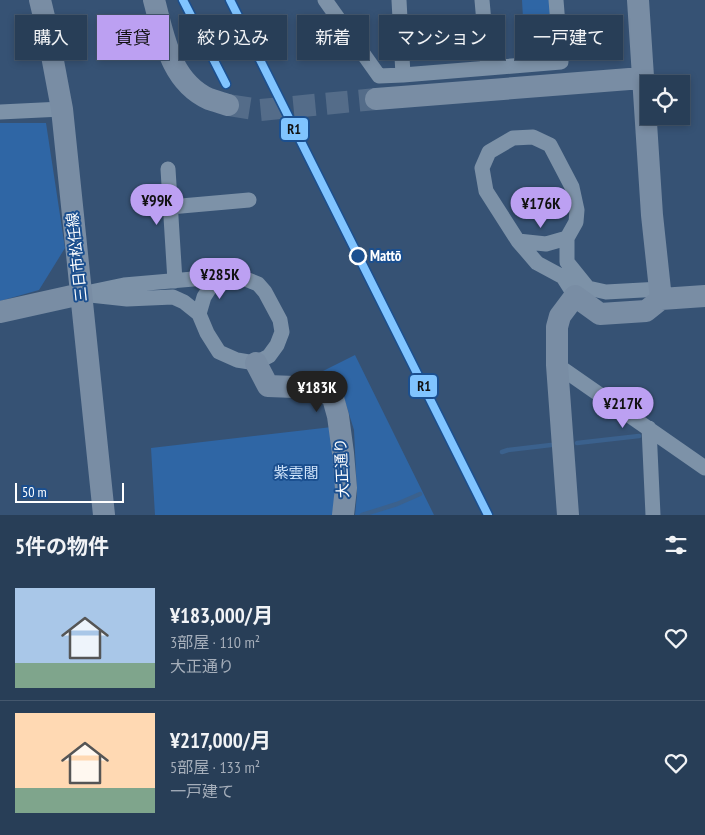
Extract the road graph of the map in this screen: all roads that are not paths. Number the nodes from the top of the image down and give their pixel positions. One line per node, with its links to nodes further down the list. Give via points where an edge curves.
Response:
1 (40, 0): 14 (street, 三日市松任線)
2 (154, 0): 13 (street, via 162,35 175,66 196,90)
3 (326, 0): 9 (street, via 379,76)
4 (400, 0): 9 (street)
5 (482, 0): 8 (street)
6 (556, 0): 8 (street, via 561,62)
7 (638, 0): 10 (street)
8 (488, 68): 9 (street)
9 (403, 75)
10 (642, 75)
11 (640, 78): 12 (street)
12 (376, 98)
13 (228, 105)
14 (62, 109): 15 (street); 25 (street, 三日市松任線)
15 (0, 112)
16 (645, 125): 26 (street)
17 (168, 169): 19 (street)
18 (249, 200): 19 (street)
19 (170, 207): 23 (street)
20 (567, 238): 21 (street, via 546,244); 21 (street, via 576,222 577,210 572,187 550,145 533,137 513,138 489,152 482,168 486,191); 24 (street, via 567,262)
21 (518, 241): 24 (street, via 537,263 564,277)
22 (228, 276): 23 (street); 29 (street, via 211,286); 30 (street, via 258,284 280,320 282,332 278,345 269,356)
23 (175, 281): 25 (street, via 124,285)
24 (582, 292): 26 (street, via 600,314 646,311); 31 (street, via 560,316 557,326)
25 (81, 294): 28 (street); 29 (street, via 127,299 173,297); 34 (street, 三日市松任線)
26 (661, 294): 27 (street)
27 (705, 296)
28 (0, 312)
29 (199, 314): 30 (street, via 219,352 237,360)
30 (256, 363): 35 (street, 大正通り, via 268,386 295,387 311,383 333,398 344,453 346,488)
31 (558, 365): 32 (street); 36 (street)
32 (649, 428): 33 (street); 37 (street)
33 (705, 468)
34 (104, 515)
35 (343, 515)
36 (568, 515)
37 (653, 515)

